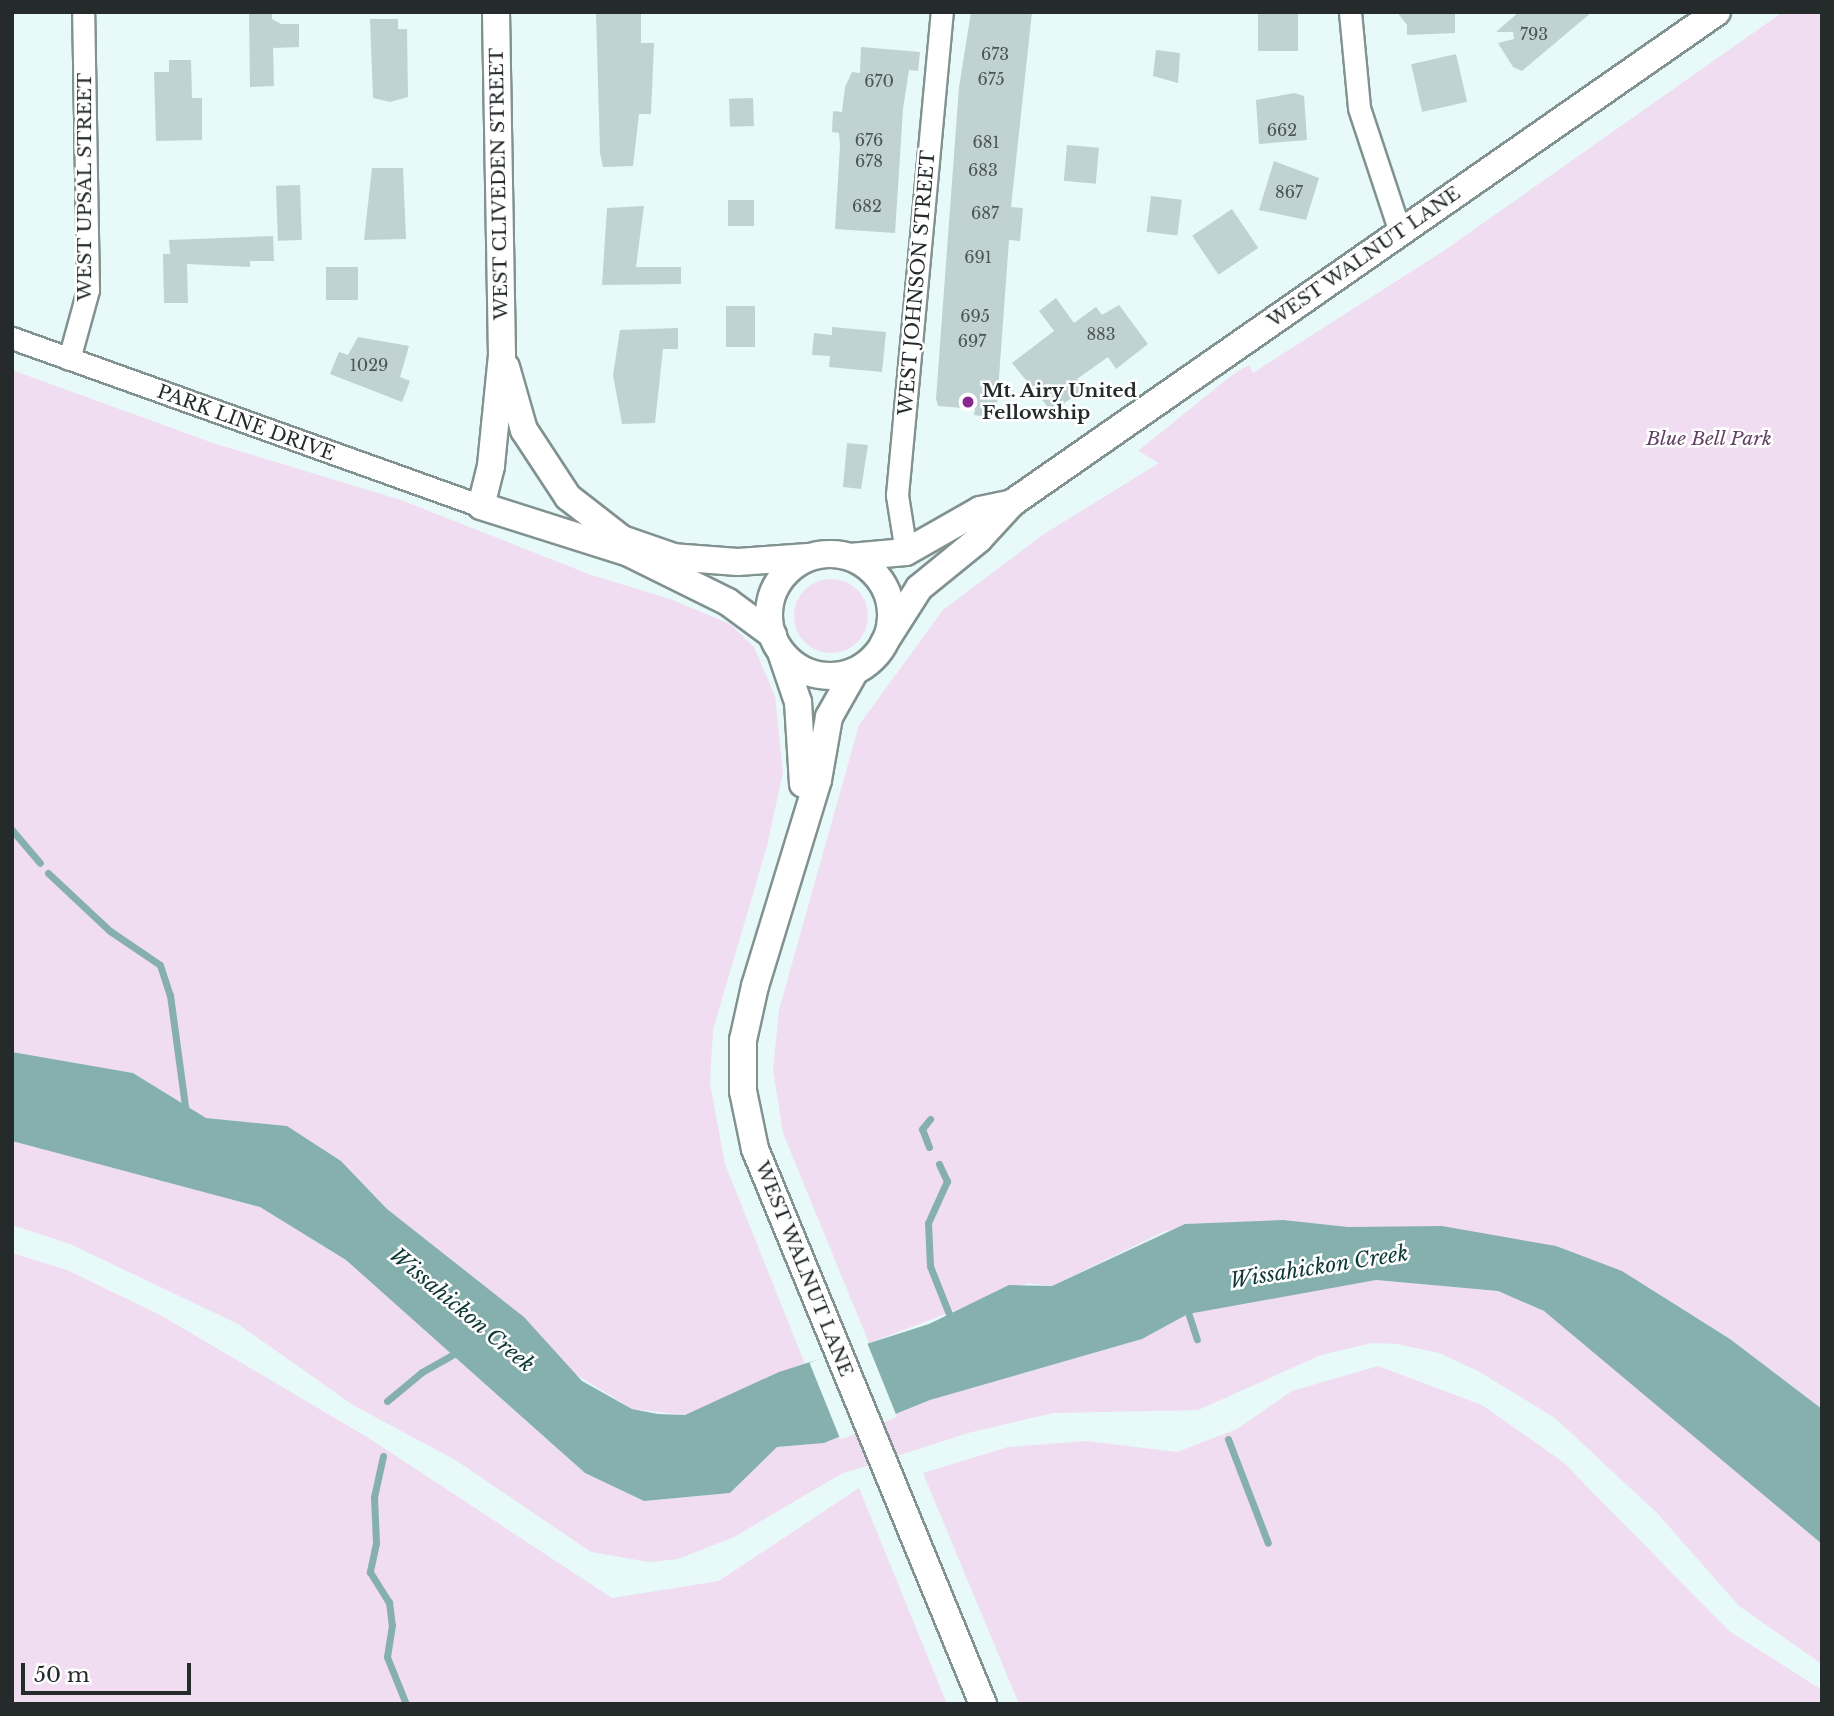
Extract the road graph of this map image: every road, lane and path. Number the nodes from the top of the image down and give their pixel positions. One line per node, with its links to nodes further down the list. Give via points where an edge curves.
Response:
1 (83, 12): 9 (street, WEST UPSAL STREET, via 88,290)
2 (496, 12): 8 (street, WEST CLIVEDEN STREET)
3 (942, 12): 12 (street, WEST JOHNSON STREET, via 897,495)
4 (1350, 12): 6 (street, via 1359,108)
5 (1713, 13): 6 (street, WEST WALNUT LANE)
6 (1400, 232): 10 (street, WEST WALNUT LANE)
7 (12, 338): 9 (street, PARK LINE DRIVE)
8 (502, 355): 11 (street, WEST CLIVEDEN STREET, via 491,466); 14 (street, WEST CLIVEDEN STREET, via 524,430 550,477 606,529)
9 (69, 359): 11 (street, PARK LINE DRIVE)
10 (1012, 503): 12 (street, WEST WALNUT LANE, via 980,510); 18 (street, WEST WALNUT LANE, via 979,539 919,588)
11 (481, 506): 13 (street)
12 (906, 552): 16 (street, WEST WALNUT LANE)
13 (629, 553): 14 (street); 17 (street, via 728,602)
14 (674, 557): 15 (street, via 760,562)
15 (810, 557): 16 (street); 17 (street, via 778,583 769,608)
16 (849, 557): 18 (street, via 872,570 887,592 891,618)
17 (776, 642): 19 (street, via 807,673 831,677); 20 (street, WEST WALNUT LANE, via 800,715)
18 (884, 643): 19 (street)
19 (855, 671): 20 (street, WEST WALNUT LANE, via 833,702 818,780)
20 (802, 818): 21 (street, WEST WALNUT LANE, via 743,1040 743,1091 755,1149)
21 (982, 1703)

